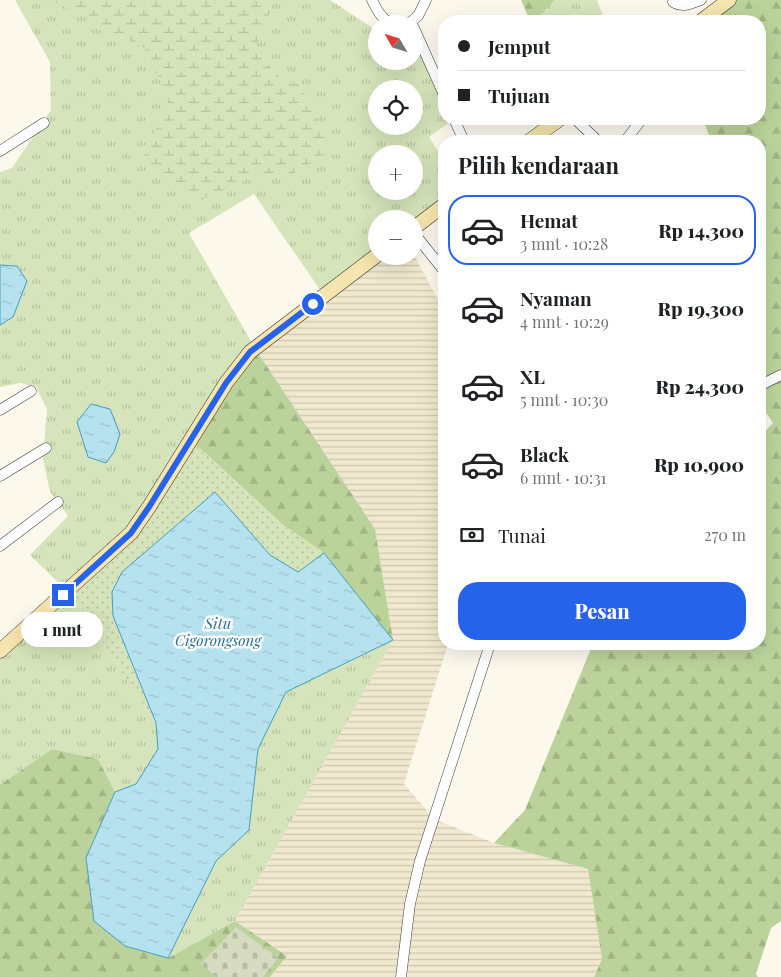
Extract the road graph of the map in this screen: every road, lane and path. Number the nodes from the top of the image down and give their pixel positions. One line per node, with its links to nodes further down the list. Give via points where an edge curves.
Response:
1 (372, 0): 6 (street)
2 (426, 0): 7 (street)
3 (702, 0): 5 (street, via 684,6); 8 (street, via 708,3)
4 (729, 0): 9 (main road)
5 (673, 2)
6 (380, 15)
7 (418, 15)
8 (706, 15)
9 (710, 15)
10 (423, 50): 11 (street)
11 (438, 82)
12 (44, 123): 19 (street)
13 (552, 125): 16 (main road)
14 (582, 125): 17 (street)
15 (637, 125): 18 (street)
16 (538, 135)
17 (592, 135)
18 (630, 135)
19 (0, 151)
20 (438, 210): 21 (main road)
21 (423, 221)
22 (423, 244): 24 (street)
23 (368, 262): 33 (main road, via 250,352 226,383 131,533)
24 (438, 263)
25 (781, 375): 26 (street)
26 (766, 382)
27 (31, 391): 28 (street)
28 (0, 410)
29 (46, 448): 30 (street)
30 (0, 476)
31 (58, 502): 32 (street)
32 (1, 543)
33 (1, 649)
34 (488, 650): 35 (street, via 420,861 410,904)
35 (401, 977)

